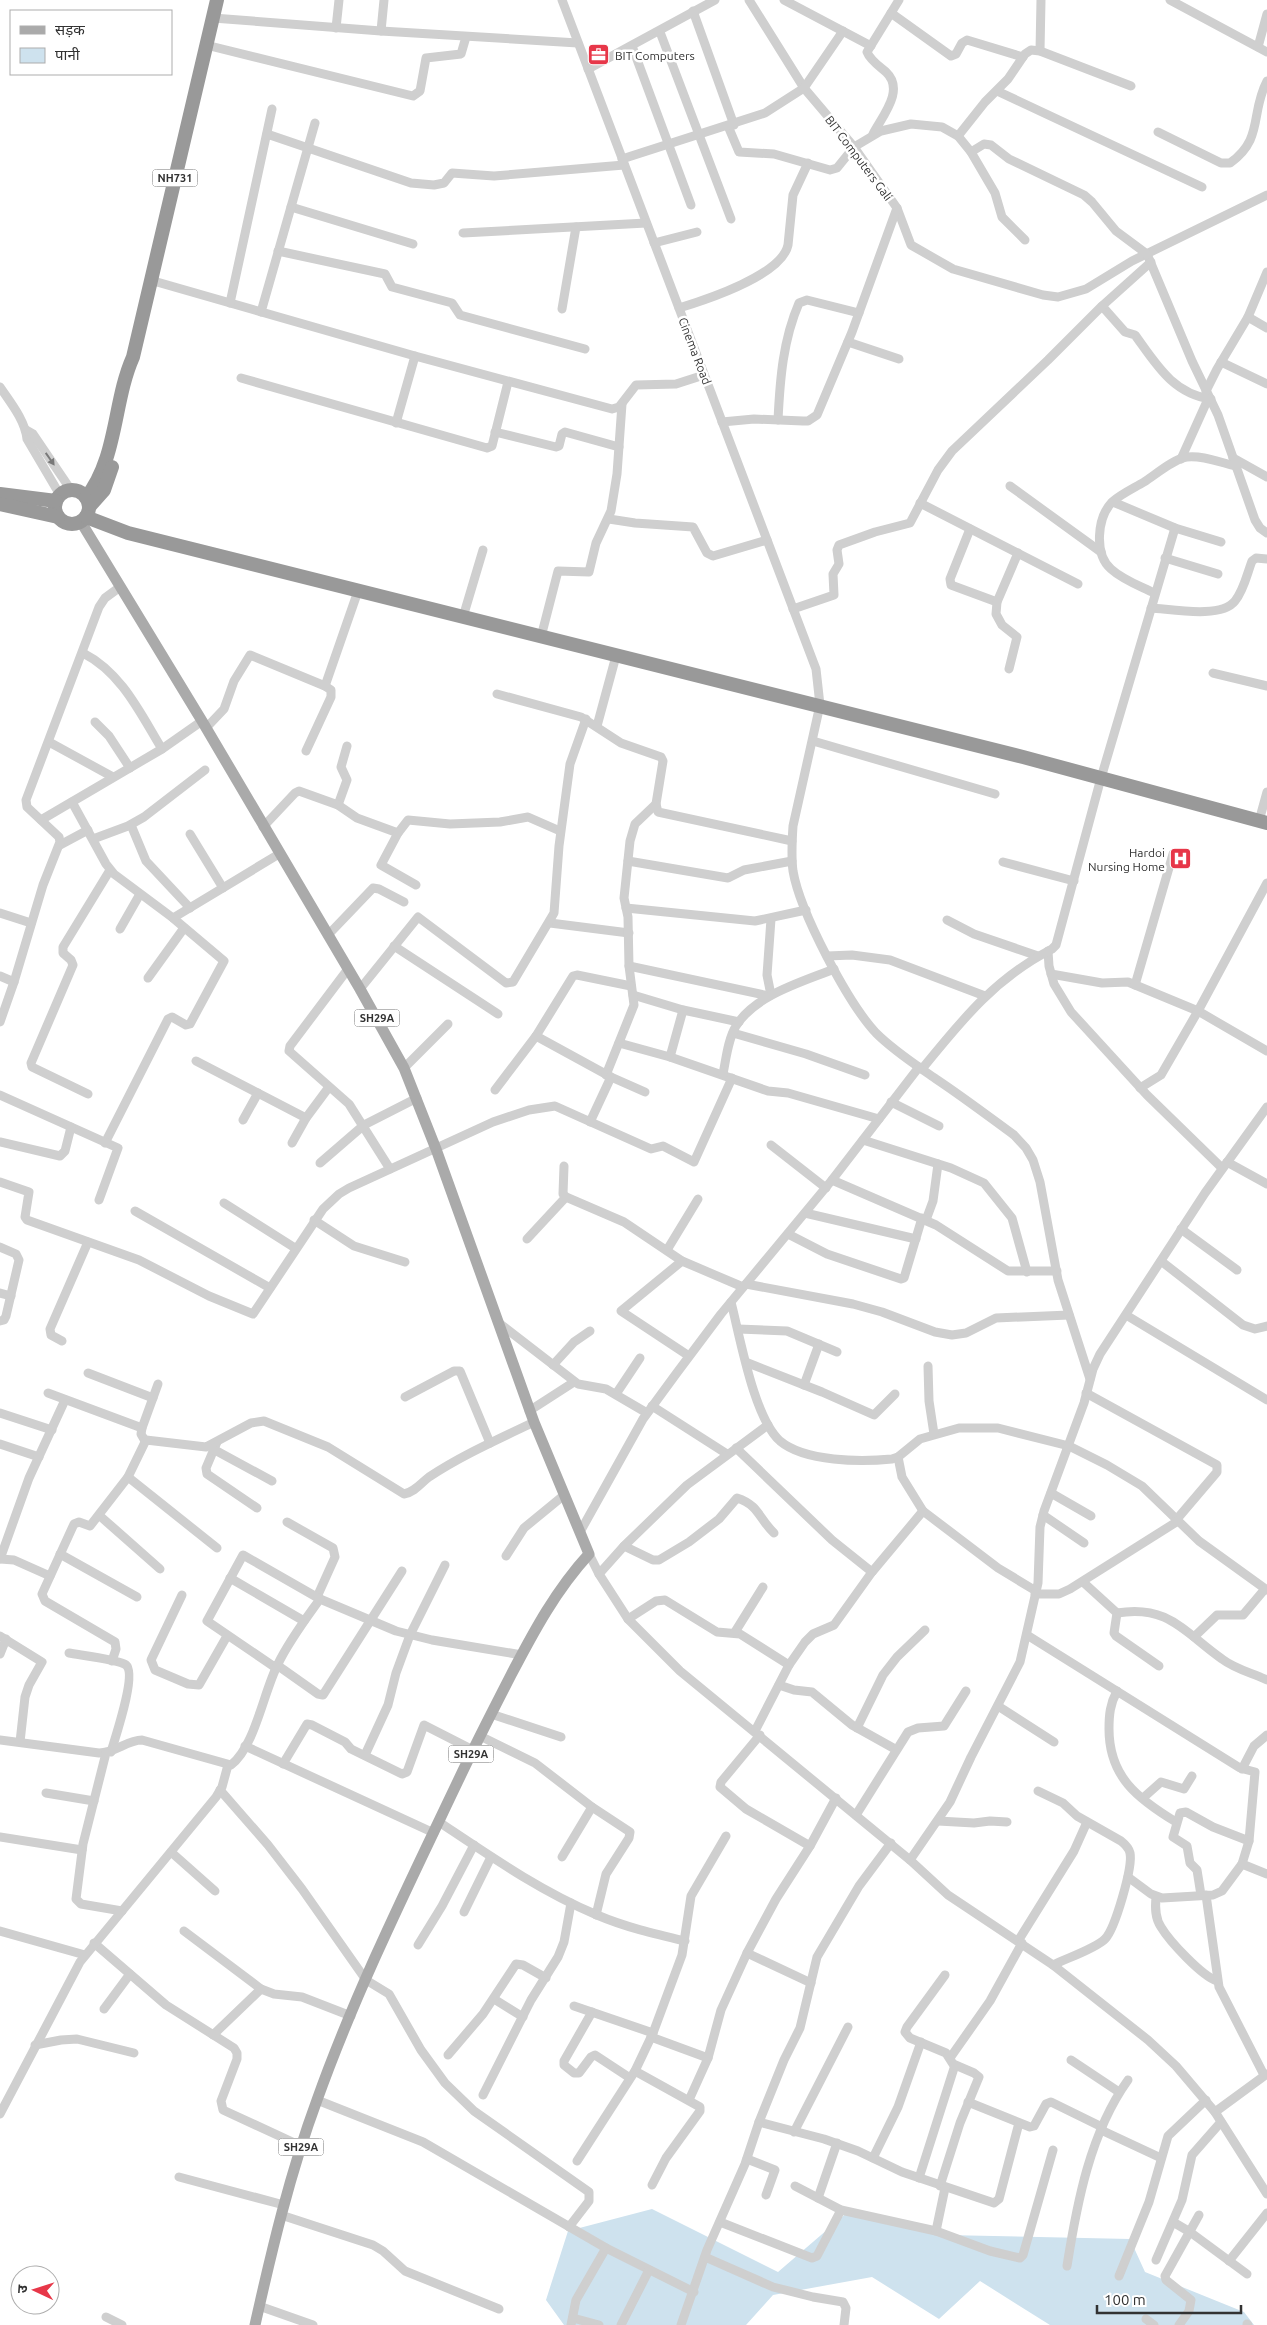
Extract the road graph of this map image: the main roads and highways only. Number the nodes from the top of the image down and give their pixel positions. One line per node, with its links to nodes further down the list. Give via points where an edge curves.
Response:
1 (217, 0): 5 (highway, NH731, via 133,356 104,465)
2 (0, 494): 3 (highway)
3 (62, 495): 5 (highway, via 77,490); 6 (highway, via 55,507)
4 (0, 504): 6 (highway)
5 (86, 511): 6 (highway, via 66,523); 7 (highway, via 128,533 820,705); 8 (main road, SH29A, via 120,587 204,724 404,1068 534,1422 589,1554 560,1589 491,1714 369,1973 301,2146)
6 (58, 517)
7 (1263, 822)
8 (255, 2325)

